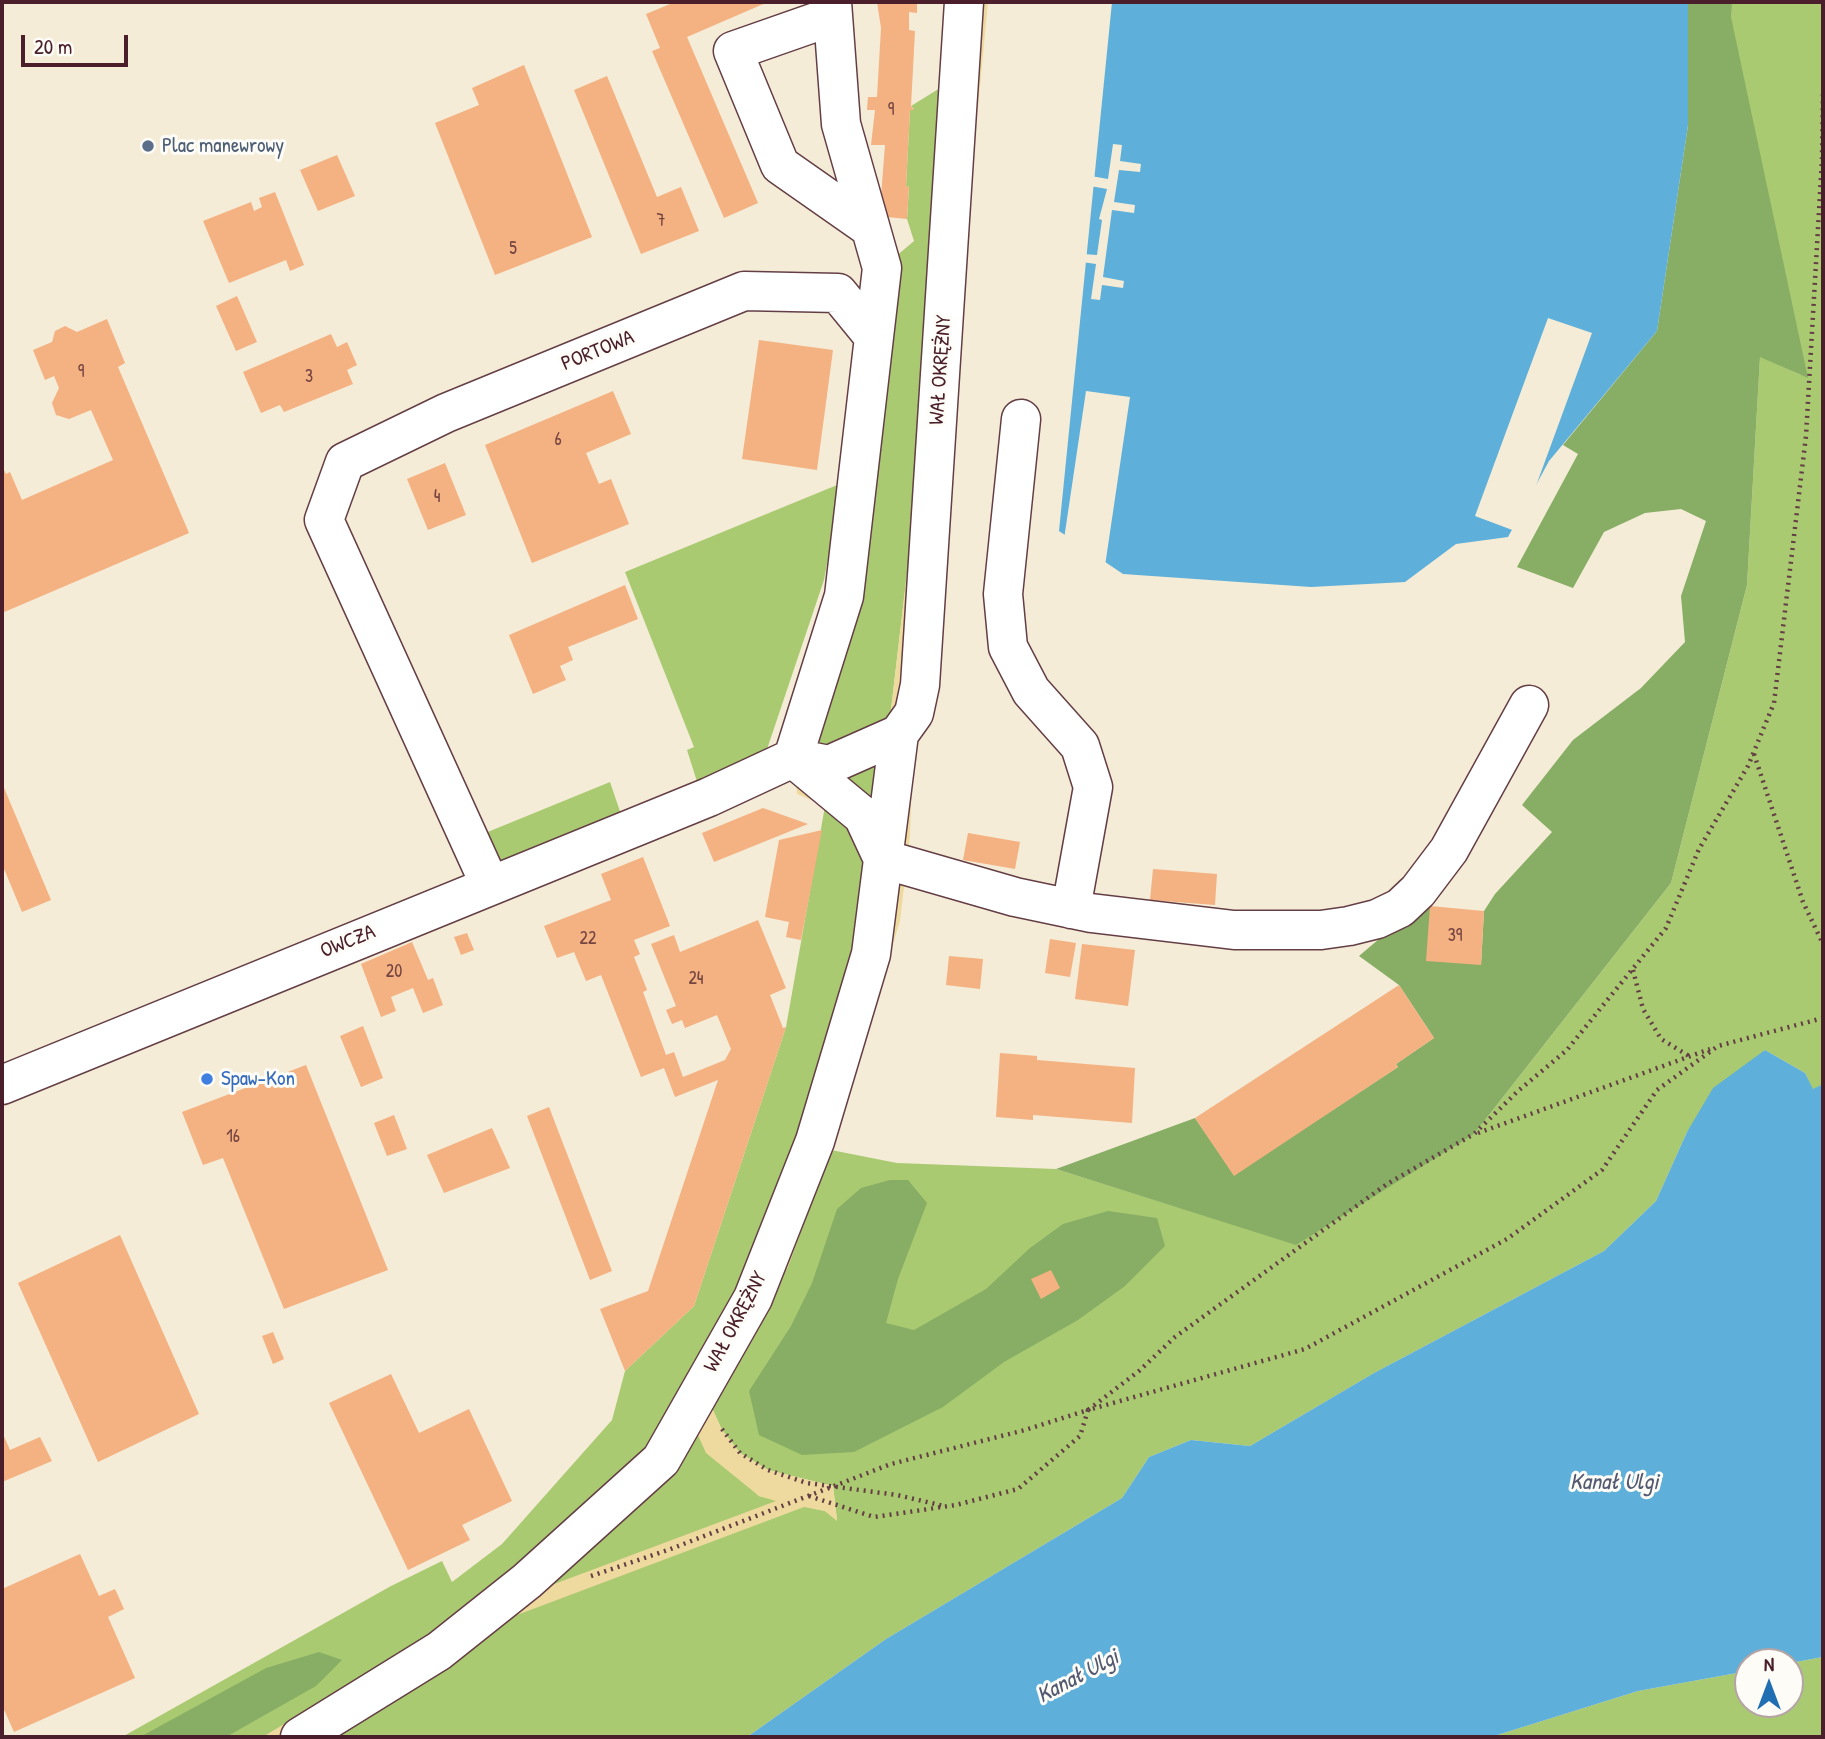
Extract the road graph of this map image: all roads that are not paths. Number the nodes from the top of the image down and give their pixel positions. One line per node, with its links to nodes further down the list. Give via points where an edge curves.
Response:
1 (964, 2): 7 (street, WAŁ OKRĘŻNY, via 920,685 914,713)
2 (832, 9): 3 (street, via 841,124); 3 (street, via 733,51 780,164)
3 (870, 228): 4 (street, via 881,268)
4 (874, 337): 8 (street, via 844,596); 10 (street, PORTOWA, via 838,293 744,291 446,413 345,462 324,520)
5 (1021, 419): 11 (street, via 1003,594 1008,647 1031,691 1080,746 1093,787)
6 (1529, 705): 11 (street, via 1449,850 1418,891 1377,919 1321,930 1234,930)
7 (899, 734): 8 (street, via 829,765); 9 (street, WAŁ OKRĘŻNY)
8 (793, 758): 9 (street, via 863,816); 10 (street, OWCZA, via 695,803)
9 (883, 859): 11 (street); 13 (street, WAŁ OKRĘŻNY, via 871,954 815,1141 753,1298 661,1460 527,1581 439,1651)
10 (490, 885): 12 (street, OWCZA)
11 (1071, 909)
12 (2, 1085)
13 (300, 1737)

